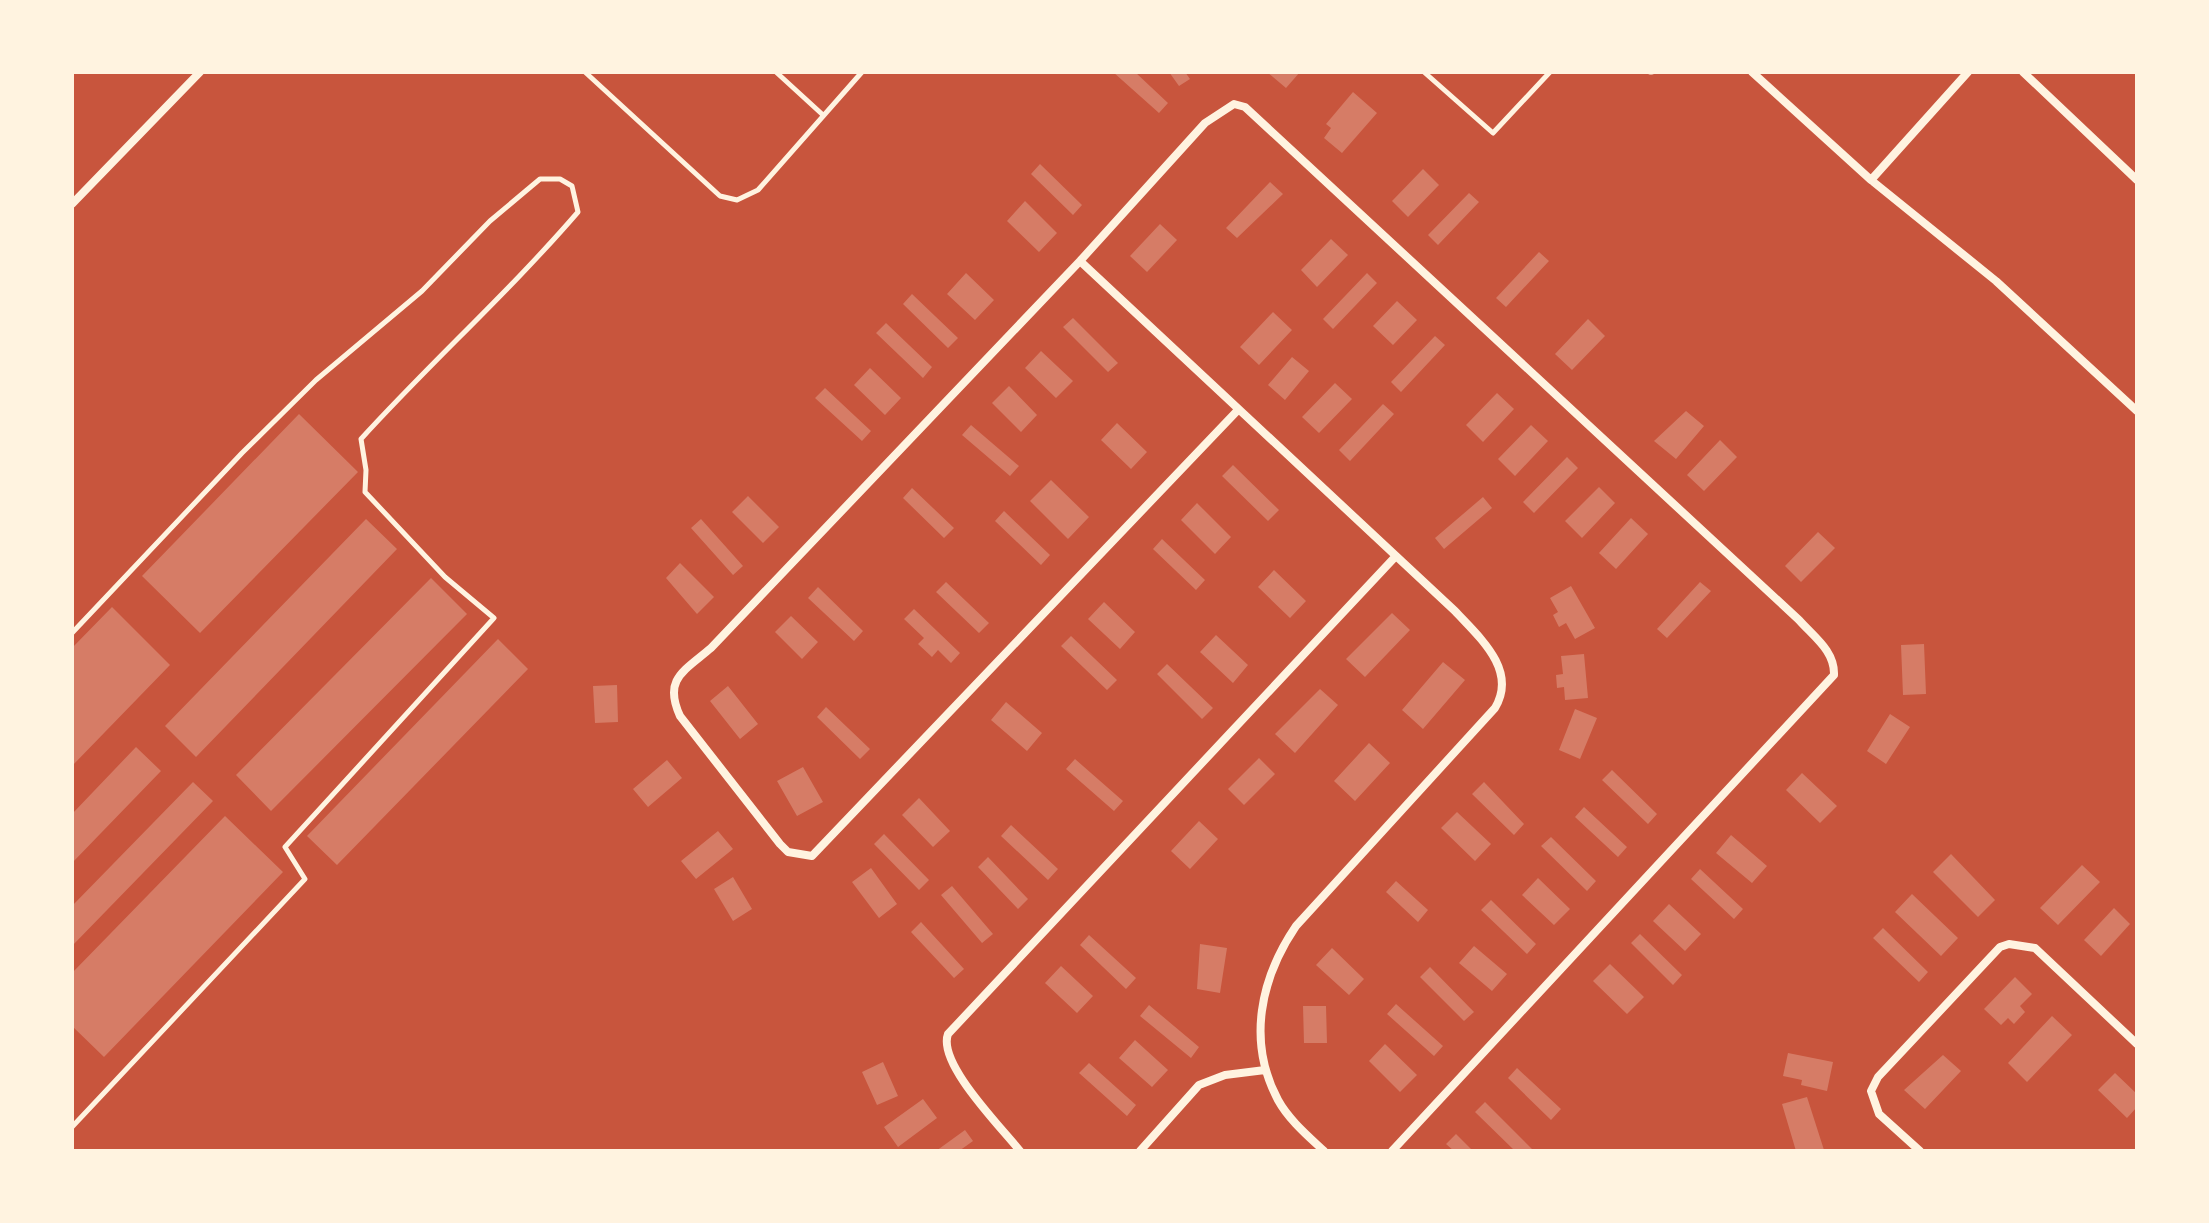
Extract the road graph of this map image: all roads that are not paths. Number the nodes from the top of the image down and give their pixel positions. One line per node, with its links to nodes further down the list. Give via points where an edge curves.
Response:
1 (200, 72): 13 (street)
2 (585, 72): 10 (lane, via 720,196 737,200 758,190)
3 (776, 72): 10 (lane)
4 (862, 72): 10 (lane)
5 (1424, 72): 6 (lane, via 1493,133)
6 (1550, 72)
7 (1752, 72): 11 (street)
8 (1968, 72): 11 (street)
9 (2023, 72): 12 (street)
10 (823, 115)
11 (1871, 180): 16 (street, via 1996,281)
12 (2137, 180)
13 (72, 204)
14 (1080, 261): 15 (street); 15 (street, via 675,681 671,693 680,716 788,852 802,857 818,853); 25 (street, via 1205,123 1234,104 1245,107 1799,620 1832,657 1834,675)
15 (1237, 411): 17 (street)
16 (2137, 411)
17 (1395, 557): 20 (street, via 1482,639 1500,669 1503,695 1349,864 1283,946 1261,1005); 22 (street, via 948,1034 944,1044 950,1063)
18 (72, 633): 21 (lane, via 316,380 422,291 490,221 540,179 560,179 572,186 578,212 517,282 433,360 361,439 365,492 445,577 494,618 285,847 305,879)
19 (2137, 1044): 26 (street, via 2048,956 2009,944 1990,957 1878,1077 1871,1091 1879,1114)
20 (1265, 1070): 23 (street, via 1199,1085); 24 (street, via 1279,1102)
21 (72, 1127)
22 (1020, 1151)
23 (1140, 1151)
24 (1324, 1151)
25 (1392, 1151)
26 (1920, 1151)

